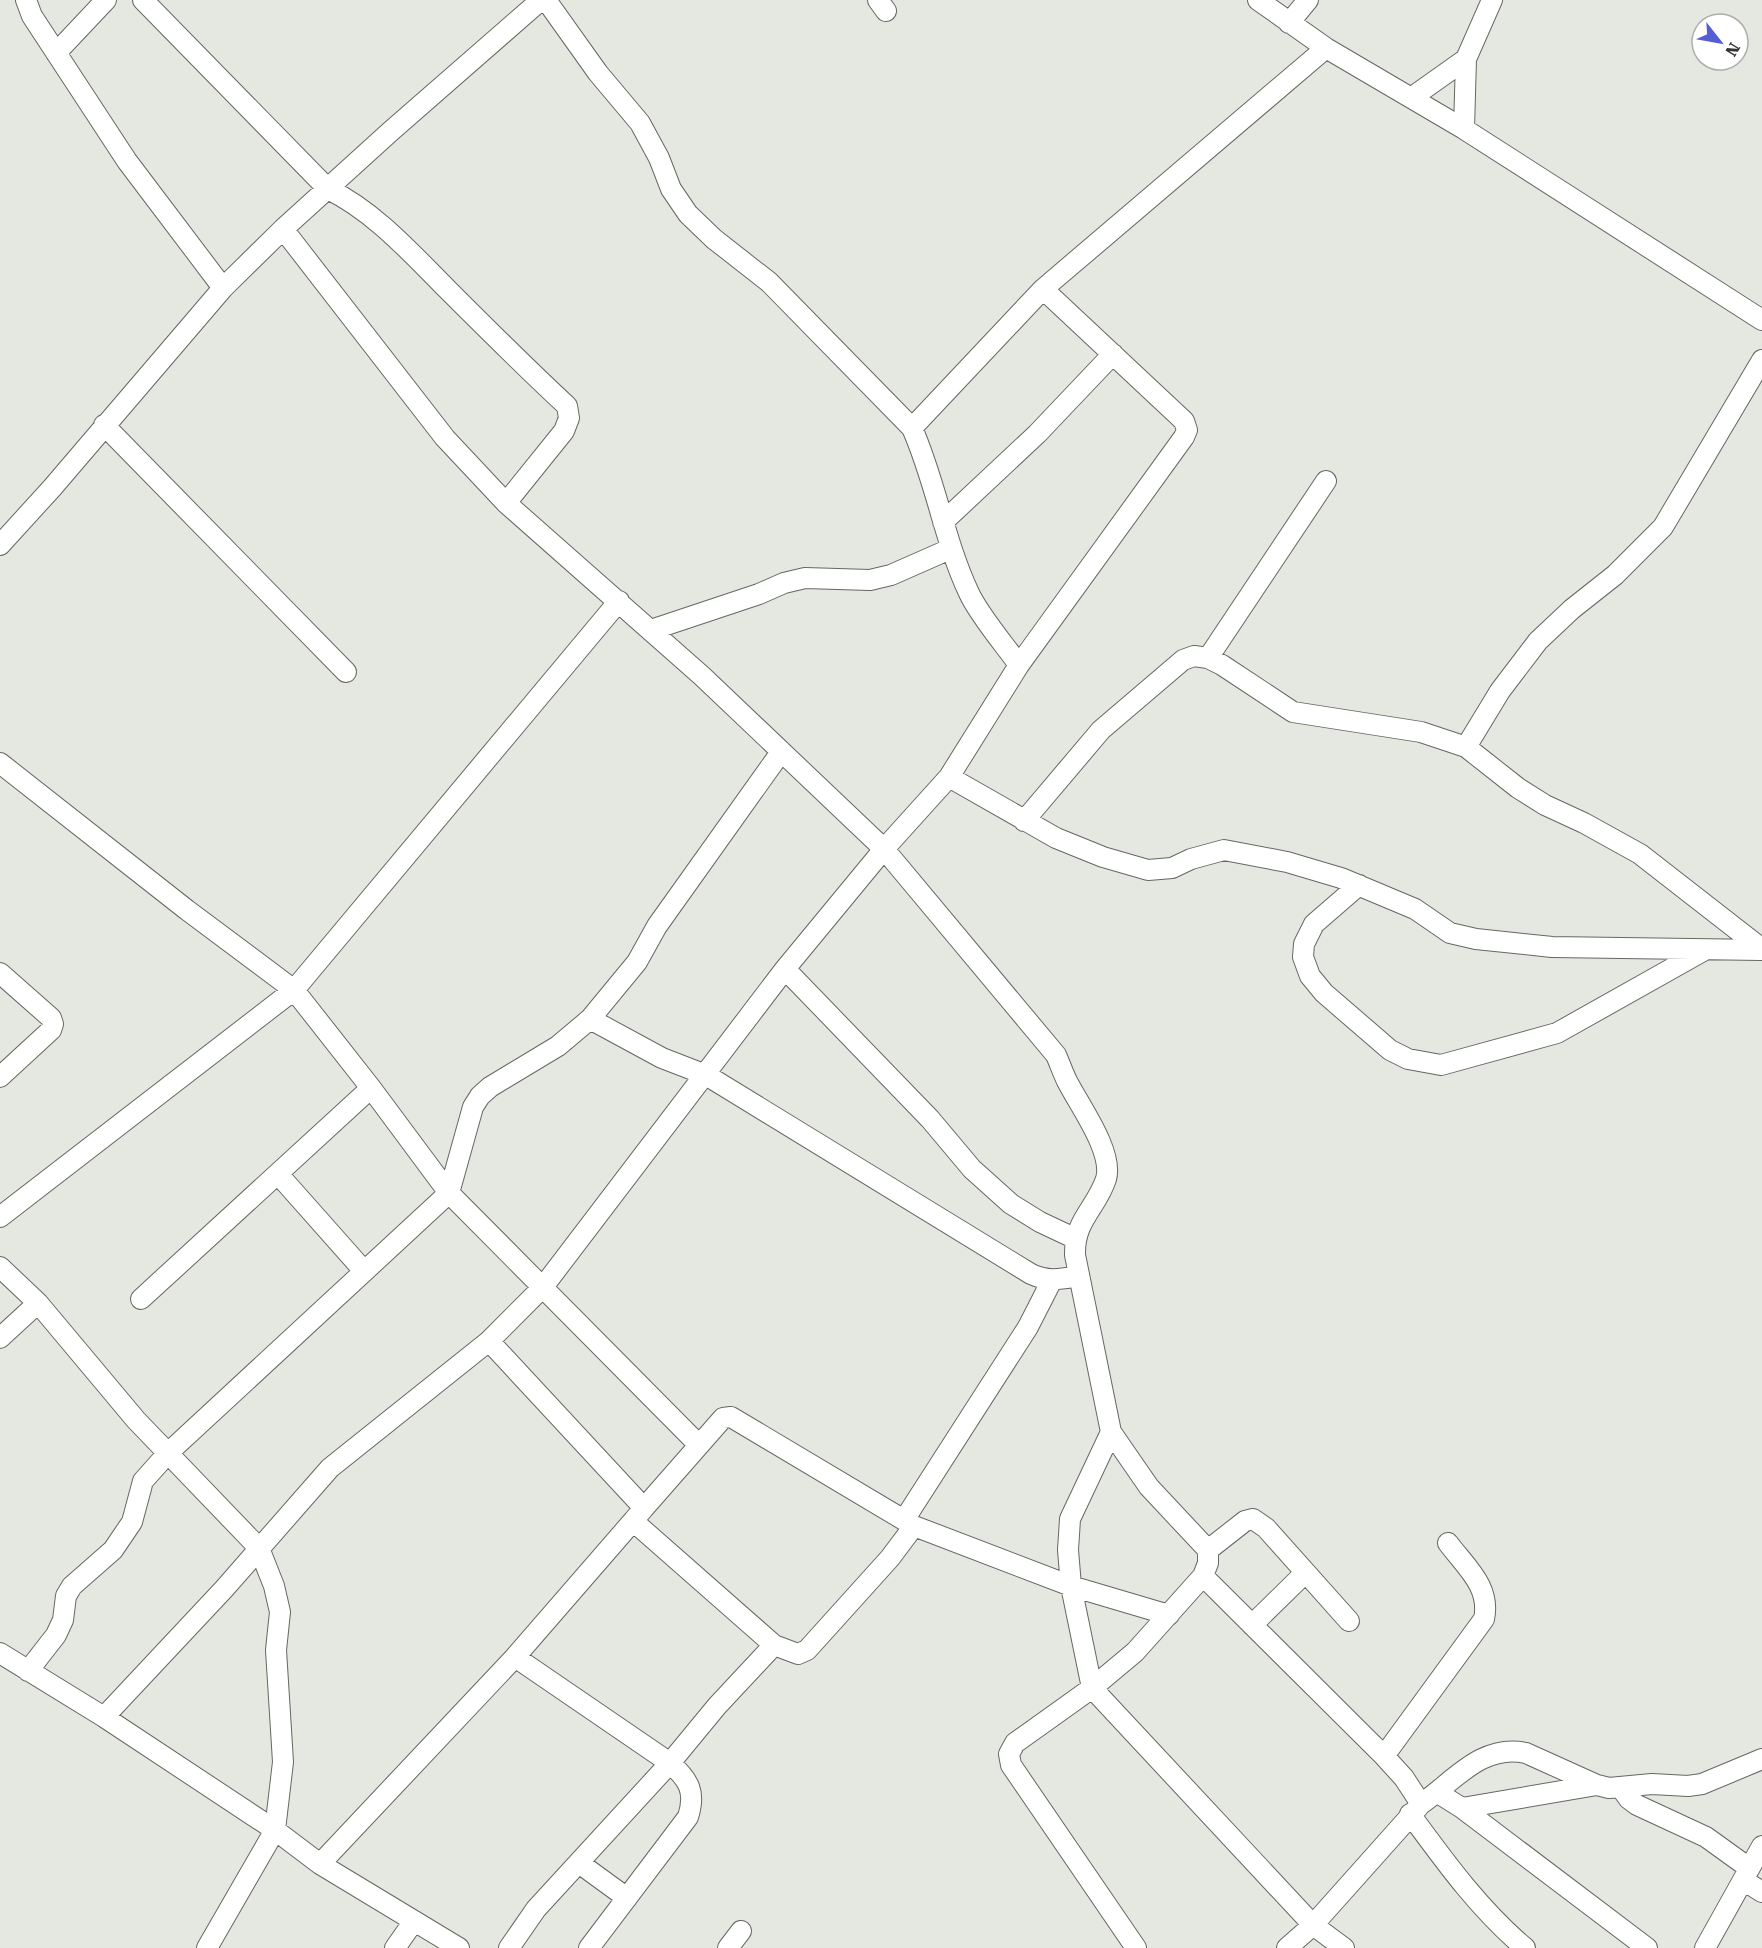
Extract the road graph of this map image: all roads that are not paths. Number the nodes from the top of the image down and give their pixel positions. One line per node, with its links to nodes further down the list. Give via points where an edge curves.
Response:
1 (26, 0): 11 (street)
2 (106, 0): 11 (street)
3 (143, 0): 15 (street)
4 (541, 0): 15 (street)
5 (546, 0): 23 (street, via 598,73 640,123 688,214 769,282)
6 (1258, 0): 9 (street)
7 (1308, 0): 9 (street)
8 (1492, 0): 12 (street)
9 (1289, 23): 10 (street)
10 (1326, 48): 13 (street); 18 (street)
11 (56, 53): 17 (street, via 128,161)
12 (1466, 59): 13 (street); 14 (street)
13 (1412, 98): 14 (street)
14 (1464, 129): 19 (street)
15 (328, 189): 16 (street); 25 (street, via 364,210 407,249 567,406 569,417 564,431)
16 (283, 229): 17 (street); 25 (street, via 446,438)
17 (223, 288): 22 (street)
18 (1043, 289): 20 (street); 23 (street)
19 (1762, 320)
20 (1113, 354): 26 (street, via 1037,434); 32 (street, via 1184,421 1187,430)
21 (1762, 360): 34 (street, via 1663,527 1615,575 1538,641 1500,691)
22 (104, 425): 27 (street); 33 (street)
23 (912, 428): 26 (street, via 926,458)
24 (1326, 482): 31 (street)
25 (506, 503): 29 (street)
26 (943, 522): 28 (street)
27 (0, 544)
28 (950, 549): 30 (street, via 870,580 805,578 784,583); 32 (street, via 970,596)
29 (619, 601): 30 (street); 45 (street)
30 (651, 630): 35 (street)
31 (1208, 658): 34 (street, via 1293,712 1421,732); 38 (street, via 1194,656 1183,660 1101,730)
32 (1019, 665): 37 (street)
33 (346, 672)
34 (1466, 747): 41 (street, via 1545,805 1640,854)
35 (781, 752): 39 (street); 46 (street, via 657,926 637,962)
36 (0, 763): 45 (street)
37 (949, 777): 38 (street); 39 (street)
38 (1024, 820): 40 (street, via 1103,857 1148,870 1172,868 1224,850 1287,862)
39 (884, 849): 43 (street); 53 (street, via 1056,1055 1101,1143 1107,1177)
40 (1359, 885): 42 (street, via 1415,909 1450,933 1476,939 1552,947); 42 (street, via 1314,924 1304,944 1303,957 1310,976 1324,993 1390,1050 1408,1059 1442,1065 1557,1033)
41 (1762, 949): 42 (street)
42 (1706, 950)
43 (785, 969): 47 (street); 53 (street, via 930,1119 972,1169 1011,1204)
44 (0, 973): 48 (street, via 53,1024)
45 (294, 990): 49 (street); 52 (street)
46 (590, 1019): 47 (street, via 662,1058); 51 (street, via 558,1046 480,1096 473,1107)
47 (706, 1075): 57 (street, via 1031,1274); 58 (street)
48 (0, 1077)
49 (371, 1088): 50 (street); 51 (street)
50 (278, 1174): 55 (street); 59 (street)
51 (449, 1193): 55 (street); 58 (street)
52 (0, 1217)
53 (1074, 1238): 56 (street)
54 (0, 1267): 60 (street)
55 (364, 1271): 65 (street)
56 (1079, 1276): 57 (street); 63 (street)
57 (1052, 1280): 67 (street, via 1028,1327)
58 (543, 1287): 62 (street); 64 (street)
59 (141, 1299)
60 (38, 1303): 61 (street); 65 (street)
61 (0, 1338)
62 (489, 1341): 66 (street); 69 (street, via 330,1468)
63 (1112, 1432): 70 (street, via 1149,1486); 73 (street, via 1070,1519)
64 (699, 1445): 66 (street); 67 (street, via 723,1418 731,1417)
65 (168, 1453): 69 (street); 80 (street, via 143,1481 132,1522 113,1550 72,1586 56,1635)
66 (639, 1514): 77 (street); 79 (street)
67 (909, 1523): 73 (street); 77 (street, via 890,1558 807,1650 798,1654)
68 (1448, 1543): 83 (street, via 1482,1587 1484,1619)
69 (259, 1548): 82 (street); 91 (street, via 279,1612 276,1650 283,1762)
70 (1208, 1550): 71 (street, via 1253,1519 1266,1528); 72 (street)
71 (1305, 1573): 75 (street); 76 (street)
72 (1203, 1576): 74 (street); 76 (street)
73 (1071, 1586): 74 (street); 81 (street)
74 (1169, 1615): 81 (street, via 1135,1652)
75 (1349, 1621)
76 (1252, 1625): 83 (street)
77 (774, 1645): 85 (street)
78 (0, 1654): 80 (street)
79 (515, 1657): 85 (street); 94 (street)
80 (28, 1671): 82 (street)
81 (1092, 1688): 99 (street); 107 (street, via 1015,1743 1011,1765)
82 (104, 1717): 91 (street)
83 (1384, 1756): 90 (street, via 1404,1778)
84 (1762, 1759): 87 (street, via 1702,1784)
85 (670, 1763): 93 (street); 97 (street, via 692,1791 692,1804 688,1816)
86 (1597, 1785): 87 (street); 88 (street, via 1516,1751 1477,1760); 89 (street)
87 (1622, 1788): 95 (street, via 1637,1805 1706,1837)
88 (1438, 1793): 89 (street); 90 (street)
89 (1462, 1808): 111 (street)
90 (1416, 1809): 99 (street); 110 (street, via 1461,1884)
91 (275, 1830): 94 (street); 101 (street)
92 (1762, 1846): 95 (street)
93 (579, 1863): 97 (street); 104 (street, via 536,1909)
94 (320, 1864): 98 (street)
95 (1746, 1874): 96 (street); 112 (street)
96 (1762, 1892)
97 (627, 1898): 105 (street)
98 (414, 1921): 102 (street); 103 (street)
99 (1313, 1925): 108 (street); 109 (street)
100 (741, 1932): 106 (street)
101 (207, 1948)
102 (395, 1948)
103 (459, 1948)
104 (509, 1948)
105 (589, 1948)
106 (728, 1948)
107 (1136, 1948)
108 (1287, 1948)
109 (1344, 1948)
110 (1525, 1948)
111 (1647, 1948)
112 (1705, 1948)

